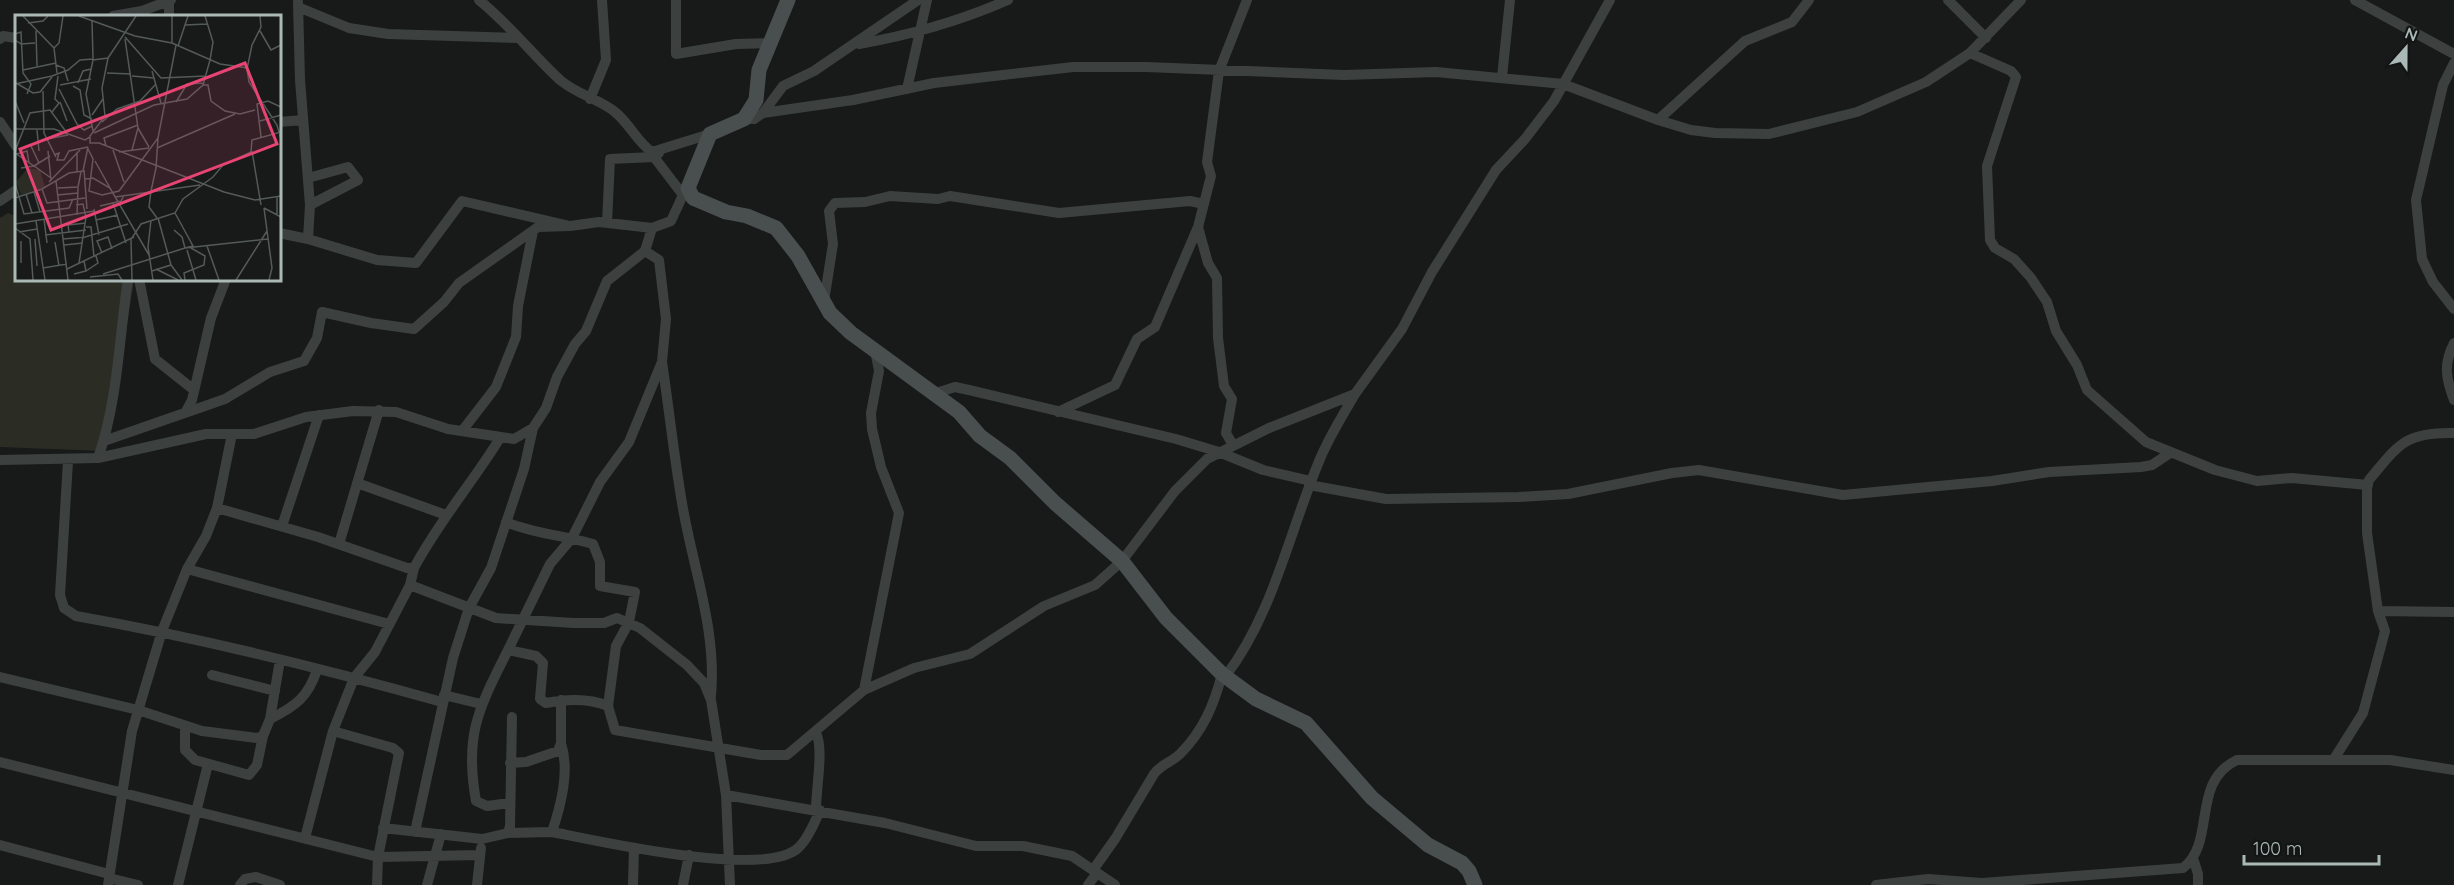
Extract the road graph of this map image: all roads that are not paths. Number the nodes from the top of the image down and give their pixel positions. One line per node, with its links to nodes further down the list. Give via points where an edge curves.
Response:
1 (479, 0): 19 (street)
2 (495, 0): 19 (street)
3 (602, 0): 34 (street, via 606,60)
4 (676, 0): 25 (street, via 676,54 736,44)
5 (788, 0): 25 (street)
6 (918, 0): 26 (street)
7 (927, 0): 20 (street)
8 (1008, 0): 20 (street)
9 (1247, 0): 30 (street)
10 (1510, 0): 31 (street)
11 (1610, 0): 32 (street)
12 (1809, 0): 38 (street, via 1792,22 1745,41)
13 (1948, 0): 23 (street)
14 (2022, 0): 23 (street)
15 (2355, 0): 28 (street)
16 (170, 1): 18 (street)
17 (298, 3): 22 (street, via 349,28 388,34); 37 (street)
18 (121, 15)
19 (501, 18): 22 (street)
20 (922, 31): 26 (street); 33 (street)
21 (15, 38): 24 (street)
22 (519, 38): 34 (street, via 561,81)
23 (1986, 38): 27 (street)
24 (0, 39)
25 (771, 43): 36 (street, via 759,70 756,99)
26 (855, 44): 35 (street, via 783,86)
27 (1970, 53): 38 (street, via 1926,82 1857,112 1803,127 1769,134 1715,133); 83 (street, via 2011,70 2016,78 1987,166 1990,240 1995,248 2014,259 2047,302 2056,331 2087,390 2146,442)
28 (2454, 54)
29 (2454, 63): 63 (street, via 2443,85 2416,200 2422,259 2433,282)
30 (1219, 71): 31 (street); 33 (street, via 1062,67); 49 (street, via 1207,162 1211,176)
31 (1502, 76): 32 (street)
32 (1563, 84): 38 (street); 69 (street, via 1545,114 1496,170 1432,272 1402,329)
33 (907, 89): 35 (street)
34 (590, 99): 43 (street, via 613,110 652,152)
35 (763, 113): 36 (street, via 754,119)
36 (744, 119): 41 (street)
37 (303, 120): 40 (street); 45 (street)
38 (1658, 120)
39 (0, 122): 42 (street)
40 (280, 122)
41 (710, 134): 43 (street); 47 (street)
42 (15, 144)
43 (663, 150): 44 (street)
44 (654, 157): 47 (street); 51 (street, via 610,159)
45 (308, 178): 50 (street); 50 (street, via 348,167 358,180)
46 (15, 191): 48 (street)
47 (686, 194): 54 (street, via 671,221); 62 (street, via 776,228)
48 (1, 201)
49 (1204, 204): 53 (street); 62 (street, via 1190,201 1059,213 950,196 890,196 835,203 829,212 833,244)
50 (310, 205): 57 (street)
51 (607, 223): 52 (street); 54 (street)
52 (570, 226): 55 (street, via 537,227); 57 (street, via 462,201 416,263 377,260)
53 (1198, 226): 72 (street, via 1155,327 1137,339 1115,385); 81 (street, via 1208,263 1217,278 1218,338 1224,386 1232,399 1226,433)
54 (652, 228): 58 (street)
55 (533, 231): 73 (street, via 459,283 414,328 322,312 317,338 304,361 270,372 225,399); 76 (street, via 516,337 496,387)
56 (280, 233): 57 (street)
57 (308, 239)
58 (645, 251): 66 (street, via 659,260 666,319); 75 (street, via 607,281 586,331 568,357)
59 (128, 280): 80 (street)
60 (139, 280): 67 (street, via 155,359)
61 (226, 280): 67 (street, via 211,318)
62 (824, 301): 65 (street, via 830,313)
63 (2454, 309)
64 (2454, 343): 70 (street, via 2445,377)
65 (874, 350): 68 (street); 114 (street, via 879,371 872,429 899,513)
66 (662, 362): 94 (street, via 629,442 600,482); 118 (street, via 682,503 714,663)
67 (194, 390): 73 (street)
68 (933, 394): 72 (street, via 955,387); 96 (street, via 959,412 980,436 1010,458)
69 (1355, 394): 81 (street); 88 (street, via 1320,456)
70 (2454, 400)
71 (379, 410): 74 (street); 76 (street); 87 (street)
72 (1058, 412): 82 (street)
73 (185, 413): 80 (street)
74 (319, 415): 78 (street, via 254,434); 93 (street)
75 (533, 428): 79 (street, via 514,439); 92 (street)
76 (462, 431): 79 (street)
77 (2454, 433): 89 (street, via 2421,434 2408,439)
78 (232, 434): 84 (street, via 206,434); 90 (street)
79 (500, 438): 91 (street)
80 (104, 441): 84 (street)
81 (1233, 445): 82 (street)
82 (1219, 452): 88 (street); 96 (street, via 1190,474)
83 (2170, 453): 88 (street, via 2141,467 2094,467 1843,495 1699,470 1568,494 1507,498 1386,499); 89 (street, via 2257,481 2292,478)
84 (98, 458): 86 (street)
85 (0, 460): 86 (street)
86 (68, 461): 106 (street, via 60,595 64,608 76,616)
87 (357, 483): 91 (street); 95 (street)
88 (1310, 483): 111 (street, via 1275,585 1251,639)
89 (2368, 485): 101 (street, via 2367,533)
90 (217, 508): 93 (street); 97 (street)
91 (446, 515): 98 (street)
92 (506, 522): 94 (street, via 531,533); 100 (street, via 491,568)
93 (282, 526): 95 (street)
94 (572, 538): 103 (street, via 550,564); 104 (street, via 592,544 600,562 600,586 635,592)
95 (339, 544): 98 (street)
96 (1122, 561): 111 (street, via 1166,618); 114 (street, via 1095,585 1044,606 970,654 914,668)
97 (187, 568): 105 (street); 106 (street)
98 (414, 568): 99 (street)
99 (410, 585): 100 (street); 105 (street)
100 (469, 608): 103 (street, via 496,618); 116 (street)
101 (2378, 611): 102 (street); 130 (street, via 2385,631 2367,702)
102 (2454, 612)
103 (525, 619): 104 (street, via 604,622 617,618); 107 (street)
104 (629, 622): 118 (street, via 687,665 704,683); 120 (street, via 616,646)
105 (389, 624): 113 (street, via 375,652)
106 (162, 631): 108 (street); 121 (street)
107 (508, 650): 117 (street, via 536,656 543,663 540,699 546,703); 119 (street)
108 (280, 660): 109 (street); 115 (street)
109 (317, 670): 113 (street); 123 (street, via 310,692)
110 (212, 675): 115 (street)
111 (1224, 676): 155 (street, via 1209,717 1180,754 1154,774); 169 (street, via 1256,699 1306,723 1372,798 1428,845 1462,863)
112 (0, 677): 121 (street)
113 (354, 678): 116 (street); 125 (street)
114 (864, 690): 126 (street)
115 (275, 692): 123 (street)
116 (443, 699): 119 (street); 141 (street)
117 (561, 700): 120 (street, via 596,701); 128 (street)
118 (711, 700): 129 (street)
119 (480, 704): 137 (street, via 471,746 476,801 487,806)
120 (608, 706): 129 (street, via 615,730)
121 (138, 710): 124 (street); 135 (street)
122 (512, 717): 132 (street)
123 (270, 719): 127 (street)
124 (184, 726): 127 (street); 133 (street, via 185,750 195,760)
125 (333, 731): 140 (street, via 399,753); 145 (street)
126 (816, 733): 129 (street, via 787,755); 138 (street, via 821,750)
127 (263, 736): 133 (street, via 257,765 249,775)
128 (561, 744): 132 (street, via 558,751 544,757); 142 (street, via 564,788)
129 (717, 748): 136 (street)
130 (2334, 759): 134 (street, via 2390,760); 153 (street, via 2249,758 2228,764 2212,783)
131 (0, 762): 135 (street)
132 (510, 763): 137 (street)
133 (208, 764): 139 (street)
134 (2454, 770)
135 (122, 793): 139 (street); 156 (street)
136 (726, 795): 138 (street); 154 (street)
137 (510, 803): 143 (street)
138 (818, 810): 154 (street, via 815,823 797,849 769,859); 155 (street, via 976,846 1023,846 1072,856)
139 (194, 812): 145 (street); 158 (street)
140 (383, 828): 141 (street); 152 (street)
141 (415, 832): 144 (street)
142 (552, 832): 143 (street); 148 (street)
143 (508, 833): 146 (street)
144 (441, 834): 146 (street); 151 (street)
145 (305, 838): 152 (street)
146 (482, 839): 149 (street)
147 (0, 844): 156 (street)
148 (634, 848): 150 (street); 164 (street)
149 (480, 855): 151 (street); 163 (street)
150 (689, 855): 154 (street); 165 (street)
151 (436, 856): 152 (street); 162 (street)
152 (378, 857): 161 (street)
153 (2193, 858): 170 (street, via 2183,868 2172,870 1982,883 1928,879); 171 (street)
154 (730, 860): 166 (street)
155 (1095, 872): 167 (street); 168 (street)
156 (109, 879): 157 (street)
157 (138, 885)
158 (178, 885)
159 (240, 885): 160 (street, via 245,879 256,877)
160 (280, 885)
161 (377, 885)
162 (427, 885)
163 (477, 885)
164 (633, 885)
165 (683, 885)
166 (730, 885)
167 (1088, 885)
168 (1115, 885)
169 (1475, 885)
170 (1876, 885)
171 (2198, 885)

